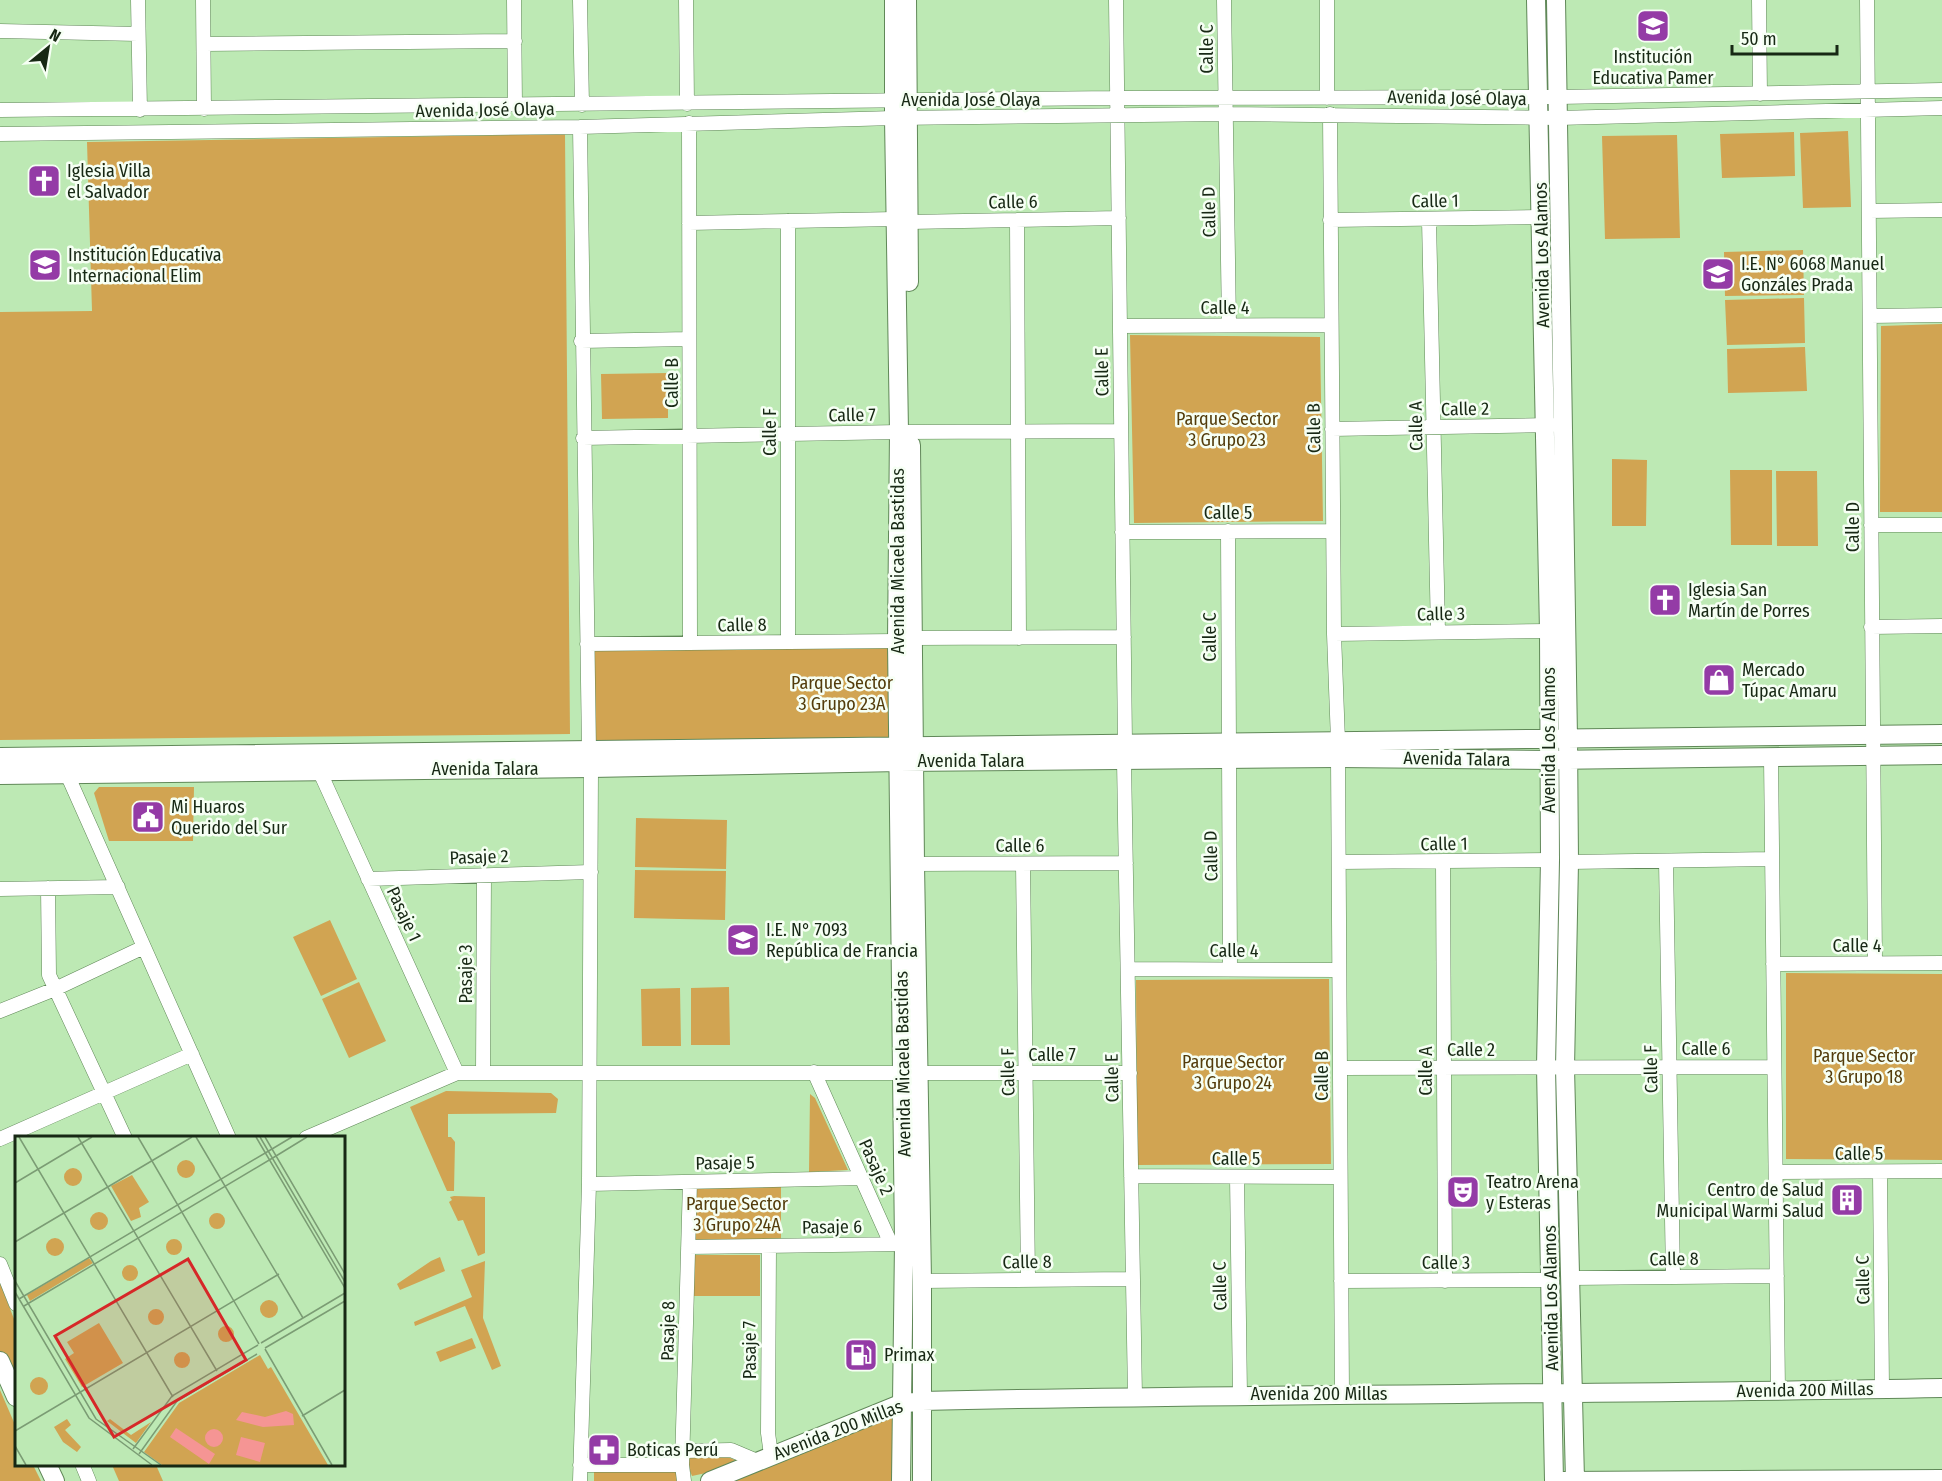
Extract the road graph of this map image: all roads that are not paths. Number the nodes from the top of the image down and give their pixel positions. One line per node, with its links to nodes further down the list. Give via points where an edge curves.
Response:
1 (138, 0): 16 (street)
2 (203, 0): 18 (street)
3 (514, 0): 17 (street)
4 (580, 0): 29 (street)
5 (686, 0): 27 (street)
6 (894, 0): 35 (street, Avenida Micaela Bastidas)
7 (907, 0): 35 (street, Avenida Micaela Bastidas)
8 (1116, 0): 26 (street, Calle E)
9 (1224, 0): 24 (street, Calle C)
10 (1327, 0): 25 (street)
11 (1536, 0): 22 (street, Avenida Los Alamos)
12 (1556, 0): 23 (street, Avenida Los Alamos)
13 (1759, 0): 21 (street)
14 (1868, 0): 20 (street)
15 (0, 31): 16 (street)
16 (138, 34): 34 (street)
17 (515, 41): 18 (street); 28 (street)
18 (204, 44): 32 (street)
19 (1942, 90): 20 (street, Avenida José Olaya)
20 (1868, 91): 21 (street, Avenida José Olaya); 36 (street, Calle D)
21 (1760, 94): 23 (street, Avenida José Olaya)
22 (1537, 97): 23 (street, Avenida José Olaya); 25 (street, Avenida José Olaya); 40 (street, Avenida Los Alamos)
23 (1558, 97): 41 (street, Avenida Los Alamos)
24 (1225, 98): 25 (street, Avenida José Olaya); 26 (street, Avenida José Olaya); 37 (street, Calle D)
25 (1328, 98)
26 (1117, 99): 35 (street, Avenida José Olaya); 39 (street, Calle E)
27 (687, 104): 29 (street, Avenida José Olaya); 35 (street, Avenida José Olaya)
28 (515, 105): 29 (street, Avenida José Olaya); 30 (street, Avenida José Olaya)
29 (582, 105)
30 (431, 106): 32 (street, Avenida José Olaya); 44 (street)
31 (1942, 108): 36 (street, Avenida José Olaya)
32 (204, 109): 34 (street, Avenida José Olaya)
33 (0, 110): 34 (street, Avenida José Olaya)
34 (140, 110)
35 (901, 110): 39 (street, Avenida José Olaya); 42 (street, Avenida José Olaya); 50 (street, Avenida Micaela Bastidas)
36 (1868, 110): 41 (street, Avenida José Olaya); 47 (street, Calle D)
37 (1226, 114): 38 (street, Avenida José Olaya); 39 (street, Avenida José Olaya); 60 (street, Calle D)
38 (1330, 114): 40 (street, Avenida José Olaya); 52 (street, Calle B)
39 (1118, 116): 49 (street, Calle E)
40 (1538, 117): 41 (street, Avenida José Olaya); 48 (street, Avenida Los Alamos)
41 (1558, 118): 63 (street, Avenida Los Alamos)
42 (689, 123): 43 (street, Avenida José Olaya); 55 (street, Calle B)
43 (580, 127): 44 (street, Avenida José Olaya); 62 (street)
44 (431, 129): 45 (street, Avenida José Olaya)
45 (0, 134)
46 (1942, 210): 47 (street)
47 (1869, 211): 57 (street, Calle D)
48 (1541, 217): 53 (street, Calle 1); 63 (street, Avenida Los Alamos)
49 (1119, 218): 51 (street, Calle 6); 59 (street, Calle E)
50 (902, 220): 51 (street, Calle 6); 54 (street, Calle 6); 67 (street, Avenida Micaela Bastidas)
51 (1017, 220): 68 (street)
52 (1330, 220): 53 (street, Calle 1); 58 (street, Calle B)
53 (1429, 220): 64 (street, Calle A)
54 (788, 221): 55 (street, Calle 6); 69 (street, Calle F)
55 (689, 223): 61 (street, Calle B)
56 (1942, 315): 57 (street)
57 (1870, 316): 72 (street, Calle D)
58 (1331, 325): 60 (street, Calle 4); 65 (street, Calle B)
59 (1120, 326): 60 (street, Calle 4); 66 (street, Calle E)
60 (1228, 326)
61 (689, 339): 62 (street); 70 (street, Calle B)
62 (581, 341): 71 (street)
63 (1554, 425): 64 (street, Calle 2); 80 (street, Avenida Los Alamos); 91 (street, Avenida Los Alamos)
64 (1434, 427): 65 (street, Calle 2); 79 (street, Calle A)
65 (1332, 429): 75 (street, Calle B)
66 (1121, 431): 68 (street, Calle 7); 76 (street, Calle E)
67 (904, 432): 68 (street, Calle 7); 69 (street, Calle 7); 84 (street, Avenida Micaela Bastidas)
68 (1018, 432): 83 (street)
69 (788, 434): 70 (street, Calle 7); 85 (street, Calle F)
70 (690, 436): 71 (street, Calle 7); 86 (street, Calle B)
71 (584, 438): 87 (street)
72 (1871, 525): 73 (street); 78 (street, Calle D)
73 (1942, 525)
74 (1228, 531): 75 (street, Calle 5); 76 (street, Calle 5); 93 (street, Calle C)
75 (1333, 531): 81 (street, Calle B)
76 (1122, 532): 82 (street, Calle E)
77 (1942, 626): 78 (street)
78 (1871, 627): 89 (street, Calle D)
79 (1438, 632): 80 (street, Calle 3); 81 (street, Calle 3)
80 (1549, 632): 90 (street, Avenida Los Alamos)
81 (1334, 634): 92 (street, Calle B)
82 (1124, 637): 83 (street, Calle 8); 94 (street, Calle E)
83 (1019, 638): 84 (street, Calle 8)
84 (905, 640): 85 (street, Calle 8); 95 (street, Avenida Micaela Bastidas)
85 (788, 642): 86 (street, Calle 8)
86 (690, 643): 87 (street, Calle 8)
87 (587, 644): 100 (street)
88 (1942, 734): 89 (street, Avenida Talara)
89 (1872, 735): 91 (street, Avenida Talara); 97 (street, Calle D)
90 (1548, 737): 91 (street, Avenida Talara); 92 (street, Avenida Talara); 102 (street, Avenida Los Alamos)
91 (1568, 738): 101 (street, Avenida Los Alamos)
92 (1338, 749): 93 (street, Avenida Talara); 102 (street, Avenida Talara); 109 (street, Calle B)
93 (1228, 751): 94 (street, Avenida Talara); 126 (street, Calle D)
94 (1125, 752): 95 (street, Avenida Talara); 114 (street, Calle E)
95 (906, 754): 100 (street, Avenida Talara); 112 (street, Avenida Micaela Bastidas); 141 (street, Avenida Micaela Bastidas)
96 (1942, 755): 97 (street, Avenida Talara)
97 (1872, 756): 99 (street, Avenida Talara); 122 (street, Calle D)
98 (0, 757): 100 (street, Avenida Talara)
99 (1771, 757): 101 (street, Avenida Talara); 106 (street)
100 (590, 759): 103 (street, Avenida Talara); 115 (street)
101 (1568, 759): 102 (street, Avenida Talara); 111 (street, Avenida Los Alamos)
102 (1550, 760): 107 (street, Avenida Los Alamos)
103 (319, 770): 104 (street, Avenida Talara); 117 (street, Pasaje 1)
104 (67, 774): 105 (street, Avenida Talara); 118 (street)
105 (0, 775)
106 (1772, 859): 108 (street); 124 (street)
107 (1550, 860): 110 (street, Calle 1); 131 (street, Avenida Los Alamos)
108 (1666, 861): 111 (street); 132 (street, Calle F)
109 (1339, 862): 110 (street, Calle 1); 127 (street, Calle B)
110 (1443, 862): 135 (street, Calle A)
111 (1569, 862): 136 (street, Avenida Los Alamos)
112 (915, 864): 113 (street, Calle 6); 141 (street, Avenida Micaela Bastidas)
113 (1023, 864): 114 (street, Calle 6); 142 (street, Calle F)
114 (1126, 864): 125 (street, Calle E)
115 (591, 872): 116 (street, Pasaje 2); 138 (street)
116 (484, 875): 117 (street, Pasaje 2); 137 (street, Pasaje 3)
117 (368, 879): 140 (street, Pasaje 1)
118 (118, 887): 119 (street); 121 (street)
119 (48, 888): 120 (street); 128 (street, via 49,975)
120 (0, 889)
121 (144, 947): 128 (street); 130 (street)
122 (1875, 963): 123 (street, Calle 4); 124 (street, Calle 4)
123 (1942, 963)
124 (1773, 964): 133 (street)
125 (1128, 969): 126 (street, Calle 4); 143 (street, Calle E)
126 (1230, 969): 127 (street, Calle 4)
127 (1339, 970): 134 (street, Calle B)
128 (55, 989): 129 (street); 144 (street)
129 (0, 1011)
130 (192, 1054): 144 (street); 146 (street)
131 (1546, 1067): 135 (street, Calle 2); 136 (street, Calle 2); 167 (street, Avenida Los Alamos)
132 (1669, 1067): 133 (street, Calle 6); 136 (street, Calle 6); 162 (street, Calle F)
133 (1774, 1067): 150 (street)
134 (1340, 1068): 135 (street, Calle 2); 154 (street, Calle B)
135 (1444, 1068): 170 (street, Calle A)
136 (1566, 1068): 164 (street, Avenida Los Alamos)
137 (483, 1072): 138 (street, Calle 7); 140 (street, Calle 7)
138 (591, 1072): 139 (street, Calle 7); 157 (street)
139 (814, 1072): 141 (street, Calle 7); 155 (street, Pasaje 2)
140 (457, 1073): 147 (street)
141 (910, 1073): 142 (street, Calle 7); 158 (street, Avenida Micaela Bastidas); 168 (street, Avenida Micaela Bastidas)
142 (1026, 1073): 143 (street, Calle 7); 166 (street, Calle F)
143 (1130, 1073): 152 (street, Calle E)
144 (104, 1093): 145 (street); 148 (street)
145 (125, 1136)
146 (230, 1136)
147 (308, 1136)
148 (0, 1139)
149 (1942, 1171): 151 (street, Calle 5)
150 (1776, 1172): 151 (street, Calle 5); 163 (street)
151 (1880, 1172): 174 (street, Calle C)
152 (1131, 1176): 153 (street, Calle 5); 165 (street, Calle E)
153 (1236, 1177): 154 (street, Calle 5); 179 (street, Calle C)
154 (1341, 1177): 169 (street, Calle B)
155 (862, 1179): 156 (street, Pasaje 5); 158 (street, Pasaje 2)
156 (690, 1182): 157 (street, Pasaje 5); 160 (street, Pasaje 8)
157 (589, 1184): 186 (street)
158 (898, 1244): 159 (street, Pasaje 6); 183 (street, Avenida Micaela Bastidas)
159 (769, 1246): 160 (street, Pasaje 6); 185 (street, Pasaje 7, via 768,1433)
160 (688, 1248): 184 (street, Pasaje 8)
161 (7, 1268): 171 (street)
162 (1673, 1276): 163 (street, Calle 8); 164 (street, Calle 8)
163 (1777, 1276): 176 (street)
164 (1570, 1278): 175 (street, Avenida Los Alamos)
165 (1133, 1279): 166 (street, Calle 8); 181 (street, Calle E)
166 (1028, 1280): 168 (street, Calle 8)
167 (1550, 1280): 170 (street, Calle 3); 177 (street, Avenida Los Alamos)
168 (922, 1281): 182 (street, Avenida Micaela Bastidas)
169 (1341, 1281): 170 (street, Calle 3); 180 (street, Calle B)
170 (1445, 1281)
171 (15, 1301)
172 (0, 1361): 178 (street)
173 (1942, 1388): 174 (street, Avenida 200 Millas)
174 (1882, 1389): 176 (street, Avenida 200 Millas)
175 (1573, 1392): 176 (street, Avenida 200 Millas); 177 (street, Avenida 200 Millas); 190 (street, Avenida Los Alamos)
176 (1778, 1392)
177 (1553, 1393): 180 (street, Avenida 200 Millas); 198 (street, Avenida Los Alamos)
178 (15, 1395)
179 (1240, 1395): 180 (street, Avenida 200 Millas); 181 (street, Avenida 200 Millas)
180 (1342, 1395)
181 (1135, 1396): 182 (street, Avenida 200 Millas)
182 (922, 1401): 183 (street, Avenida 200 Millas); 197 (street, Avenida Micaela Bastidas)
183 (900, 1404): 185 (street, Avenida 200 Millas); 196 (street, Avenida Micaela Bastidas)
184 (682, 1458): 185 (street, via 731,1450); 186 (street); 194 (street, Pasaje 8)
185 (764, 1458): 195 (street, Avenida 200 Millas)
186 (580, 1465): 193 (street)
187 (48, 1466): 191 (street)
188 (83, 1466): 192 (street)
189 (1942, 1479): 190 (street)
190 (1575, 1480): 198 (street)
191 (55, 1481)
192 (89, 1481)
193 (580, 1481)
194 (684, 1481)
195 (711, 1481)
196 (901, 1481)
197 (922, 1481)
198 (1552, 1481)

